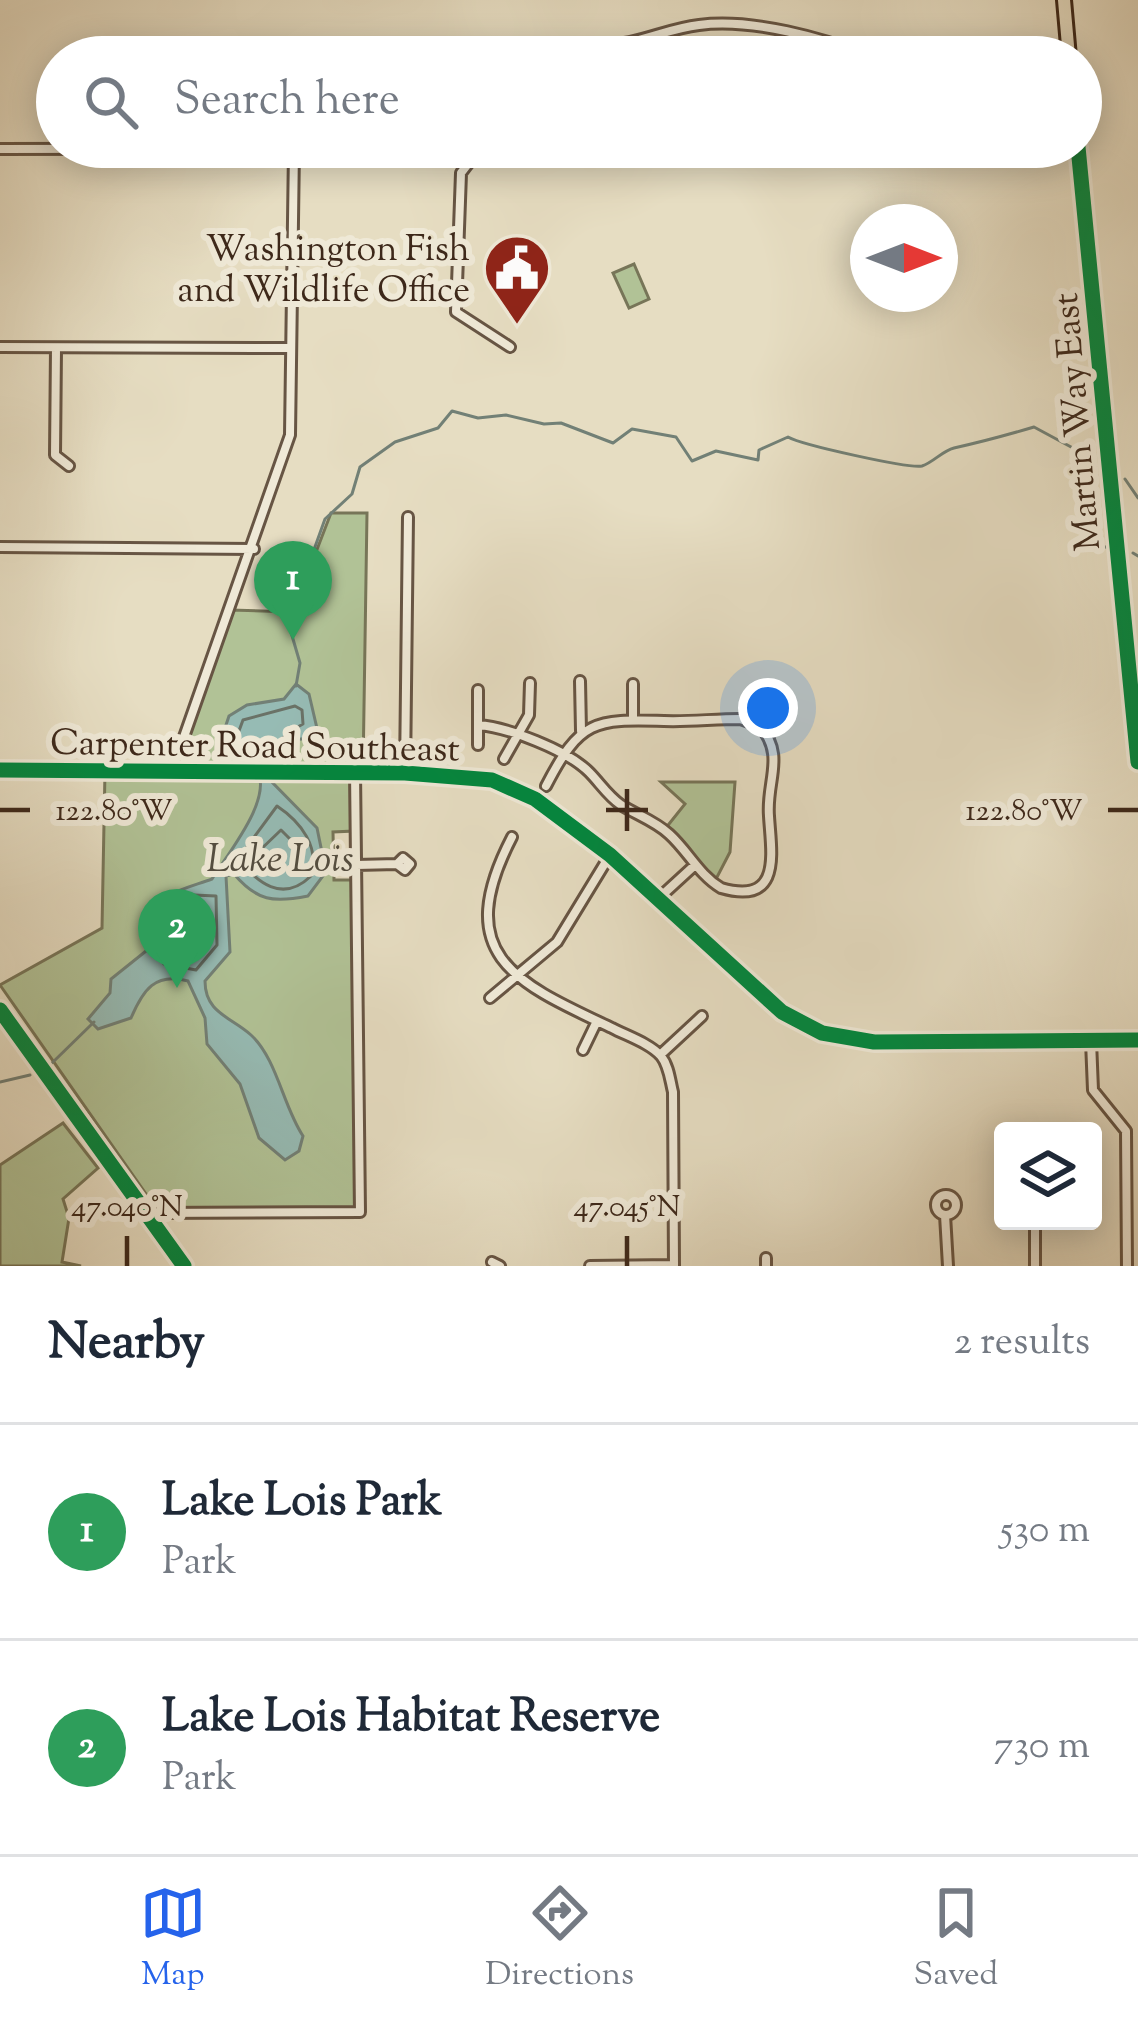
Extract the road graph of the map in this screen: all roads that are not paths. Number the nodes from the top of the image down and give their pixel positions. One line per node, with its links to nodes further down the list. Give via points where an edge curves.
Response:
1 (1064, 0): 4 (main road)
2 (662, 36): 3 (street, via 724,23)
3 (781, 36)
4 (1067, 36)
5 (0, 149): 6 (street)
6 (36, 149)
7 (294, 168): 13 (street)
8 (465, 168): 11 (street, via 456,312)
9 (1080, 168): 29 (main road, Martin Way East)
10 (0, 347): 12 (street)
11 (510, 347)
12 (56, 348): 13 (street); 14 (street, via 55,455)
13 (289, 348): 17 (street, via 290,435)
14 (69, 466)
15 (408, 517): 33 (street)
16 (0, 547): 17 (street)
17 (254, 549): 31 (street)
18 (580, 681): 24 (street)
19 (530, 682): 25 (street, via 529,716)
20 (633, 684): 22 (street)
21 (478, 690): 23 (street)
22 (633, 719): 24 (street, via 610,718); 38 (street, via 740,719 770,738 771,872 739,892 713,884)
23 (478, 725): 25 (street); 26 (street)
24 (581, 732): 27 (street)
25 (519, 734): 27 (street); 28 (street)
26 (478, 745)
27 (562, 756): 34 (street); 38 (street, via 664,830)
28 (504, 759)
29 (1138, 762)
30 (0, 770): 31 (main road, Carpenter Road Southeast)
31 (172, 771): 32 (main road, Carpenter Road Southeast)
32 (356, 772): 33 (main road, Carpenter Road Southeast); 39 (street)
33 (405, 773): 36 (main road, Carpenter Road Southeast, via 508,786)
34 (546, 786)
35 (512, 837): 41 (street, via 486,916 488,939)
36 (610, 854): 40 (main road, Carpenter Road Southeast); 41 (street, via 557,942)
37 (398, 864): 39 (street)
38 (695, 865): 40 (street)
39 (356, 866): 50 (street, via 360,1212)
40 (659, 898): 47 (main road, Carpenter Road Southeast, via 782,1012 822,1033 874,1042)
41 (514, 976): 42 (street); 45 (street)
42 (490, 998)
43 (0, 1010): 50 (main road)
44 (702, 1016): 49 (street)
45 (597, 1022): 48 (street); 49 (street)
46 (1138, 1040): 47 (main road, Carpenter Road Southeast)
47 (1091, 1041): 58 (street, via 1093,1090 1126,1131)
48 (583, 1050)
49 (660, 1055): 53 (street, via 673,1092)
50 (149, 1214): 54 (main road)
51 (945, 1215): 56 (street)
52 (1035, 1230): 57 (street)
53 (674, 1265): 55 (street)
54 (184, 1266)
55 (590, 1266)
56 (948, 1266)
57 (1035, 1266)
58 (1127, 1266)

